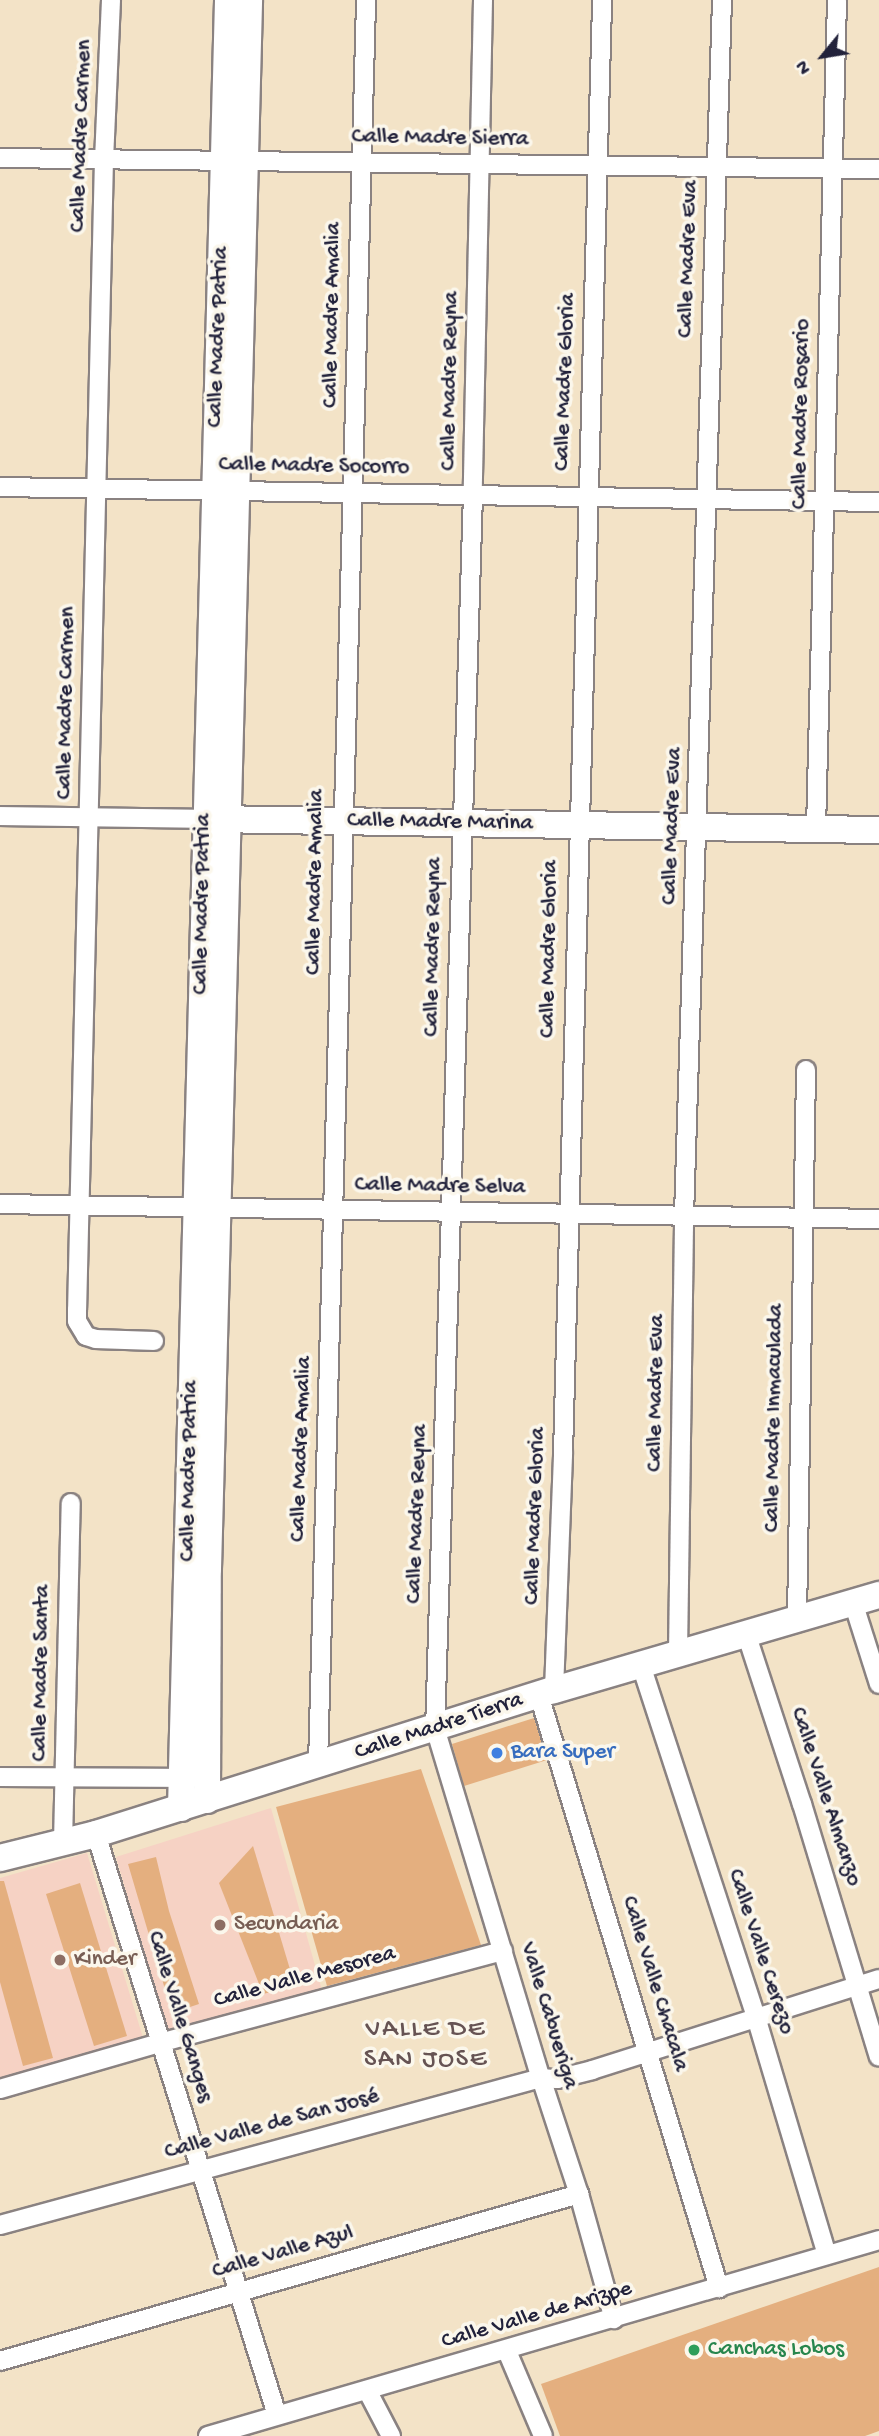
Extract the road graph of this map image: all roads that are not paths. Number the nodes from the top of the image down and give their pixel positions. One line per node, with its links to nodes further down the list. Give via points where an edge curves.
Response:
1 (111, 0): 10 (street, Calle Madre Carmen)
2 (228, 0): 11 (street, Calle Madre Patria)
3 (249, 0): 11 (street, Calle Madre Patria)
4 (366, 0): 12 (street, Calle Madre Amalia)
5 (483, 0): 13 (street, Calle Madre Reyna)
6 (602, 0): 14 (street, Calle Madre Gloria)
7 (722, 0): 15 (street, Calle Madre Eva)
8 (837, 0): 17 (street, Calle Madre Rosario)
9 (0, 158): 10 (street, Calle Madre Sierra)
10 (104, 159): 11 (street, Calle Madre Sierra); 19 (street, Calle Madre Carmen)
11 (235, 161): 12 (street, Calle Madre Sierra); 20 (street, Calle Madre Patria)
12 (362, 162): 13 (street, Calle Madre Sierra); 21 (street, Calle Madre Amalia)
13 (479, 165): 14 (street, Calle Madre Sierra); 22 (street, Calle Madre Reyna)
14 (598, 166): 15 (street, Calle Madre Sierra); 23 (street, Calle Madre Gloria)
15 (716, 168): 17 (street, Calle Madre Sierra); 24 (street, Calle Madre Eva)
16 (879, 169): 17 (street, Calle Madre Sierra)
17 (831, 170): 25 (street, Calle Madre Rosario)
18 (0, 487): 19 (street, Calle Madre Socorro)
19 (97, 488): 20 (street, Calle Madre Socorro); 28 (street, Calle Madre Carmen)
20 (225, 490): 21 (street, Calle Madre Socorro); 29 (street, Calle Madre Patria)
21 (354, 493): 22 (street, Calle Madre Socorro); 30 (street, Calle Madre Amalia)
22 (473, 494): 23 (street, Calle Madre Socorro); 31 (street, Calle Madre Reyna)
23 (587, 496): 24 (street, Calle Madre Socorro); 32 (street, Calle Madre Gloria)
24 (707, 498): 25 (street, Calle Madre Socorro); 33 (street, Calle Madre Eva)
25 (826, 501): 26 (street, Calle Madre Socorro); 34 (street, Calle Madre Rosario)
26 (879, 502)
27 (0, 816): 28 (street, Calle Madre Marina)
28 (89, 818): 29 (street, Calle Madre Marina); 38 (street, Calle Madre Carmen)
29 (217, 819): 30 (street, Calle Madre Marina); 39 (street, Calle Madre Patria)
30 (342, 821): 31 (street, Calle Madre Marina); 40 (street, Calle Madre Amalia)
31 (461, 823): 32 (street, Calle Madre Marina); 41 (street, Calle Madre Reyna)
32 (578, 826): 33 (street, Calle Madre Marina); 42 (street, Calle Madre Gloria)
33 (697, 827): 34 (street, Calle Madre Marina); 43 (street, Calle Madre Eva)
34 (816, 829): 35 (street, Calle Madre Marina)
35 (879, 830)
36 (806, 1070): 44 (street, Calle Madre Inmaculada)
37 (0, 1204): 38 (street, Calle Madre Selva)
38 (79, 1205): 39 (street, Calle Madre Selva); 46 (street, Calle Madre Carmen, via 80,1328 96,1339)
39 (207, 1208): 40 (street, Calle Madre Selva); 60 (street, Calle Madre Patria, via 208,1569)
40 (333, 1209): 41 (street, Calle Madre Selva); 57 (street, Calle Madre Amalia)
41 (453, 1212): 42 (street, Calle Madre Selva); 56 (street, Calle Madre Reyna)
42 (568, 1213): 43 (street, Calle Madre Selva); 55 (street, Calle Madre Gloria)
43 (684, 1216): 44 (street, Calle Madre Selva); 52 (street, Calle Madre Eva)
44 (802, 1217): 45 (street, Calle Madre Selva); 50 (street, Calle Madre Inmaculada)
45 (879, 1219)
46 (154, 1341)
47 (71, 1503): 59 (street, Calle Madre Santa)
48 (879, 1595): 49 (street, Calle Madre Tierra)
49 (853, 1602): 50 (street, Calle Madre Tierra); 54 (street)
50 (797, 1619): 51 (street, Calle Madre Tierra)
51 (746, 1633): 52 (street, Calle Madre Tierra); 66 (street, Calle Valle Almanzo)
52 (678, 1654): 53 (street, Calle Madre Tierra)
53 (641, 1665): 55 (street, Calle Madre Tierra); 67 (street, Calle Valle Cerezo)
54 (879, 1684)
55 (547, 1692): 56 (street, Calle Madre Tierra); 69 (street, Calle Valle Chacala)
56 (435, 1728): 57 (street, Calle Madre Tierra); 64 (street, Valle Cabueriga)
57 (318, 1765): 60 (street, Calle Madre Tierra)
58 (0, 1777): 59 (street)
59 (64, 1778): 60 (street); 62 (street, Calle Madre Santa)
60 (199, 1785): 61 (street, Calle Madre Tierra, via 181,1808)
61 (96, 1834): 62 (street, Calle Madre Tierra); 68 (street, Calle Valle Ganges)
62 (63, 1843): 63 (street, Calle Madre Tierra)
63 (0, 1858)
64 (503, 1951): 68 (street, Calle Valle Mesorea); 71 (street, Valle Cabueriga)
65 (879, 1979): 66 (street, Calle Valle de San José)
66 (858, 1986): 67 (street, Calle Valle de San José); 70 (street, Calle Valle Almanzo)
67 (756, 2017): 69 (street, Calle Valle de San José); 77 (street, Calle Valle Cerezo)
68 (163, 2042): 72 (street, Calle Valle Mesorea); 73 (street, Calle Valle Ganges)
69 (649, 2052): 71 (street, Calle Valle de San José, via 592,2070); 78 (street, Calle Valle Chacala)
70 (879, 2057)
71 (541, 2078): 73 (street, Calle Valle de San José); 74 (street, Valle Cabueriga)
72 (0, 2090)
73 (200, 2171): 75 (street, Calle Valle de San José); 79 (street, Calle Valle Ganges)
74 (579, 2194): 79 (street, Calle Valle Azul); 80 (street, Valle Cabueriga)
75 (0, 2225)
76 (879, 2240): 77 (street, Calle Valle de Arizpe)
77 (827, 2255): 78 (street, Calle Valle de Arizpe)
78 (719, 2288): 80 (street, Calle Valle de Arizpe)
79 (236, 2292): 82 (street, Calle Valle Azul); 84 (street, Calle Valle Ganges)
80 (614, 2319): 81 (street, Calle Valle de Arizpe)
81 (507, 2351): 83 (street, Calle Valle de Arizpe); 88 (street)
82 (0, 2361)
83 (367, 2390): 84 (street, Calle Valle de Arizpe); 87 (street)
84 (277, 2415): 85 (street, Calle Valle de Arizpe)
85 (246, 2431): 86 (street, Calle Valle de Arizpe)
86 (208, 2436)
87 (391, 2436)
88 (543, 2436)

